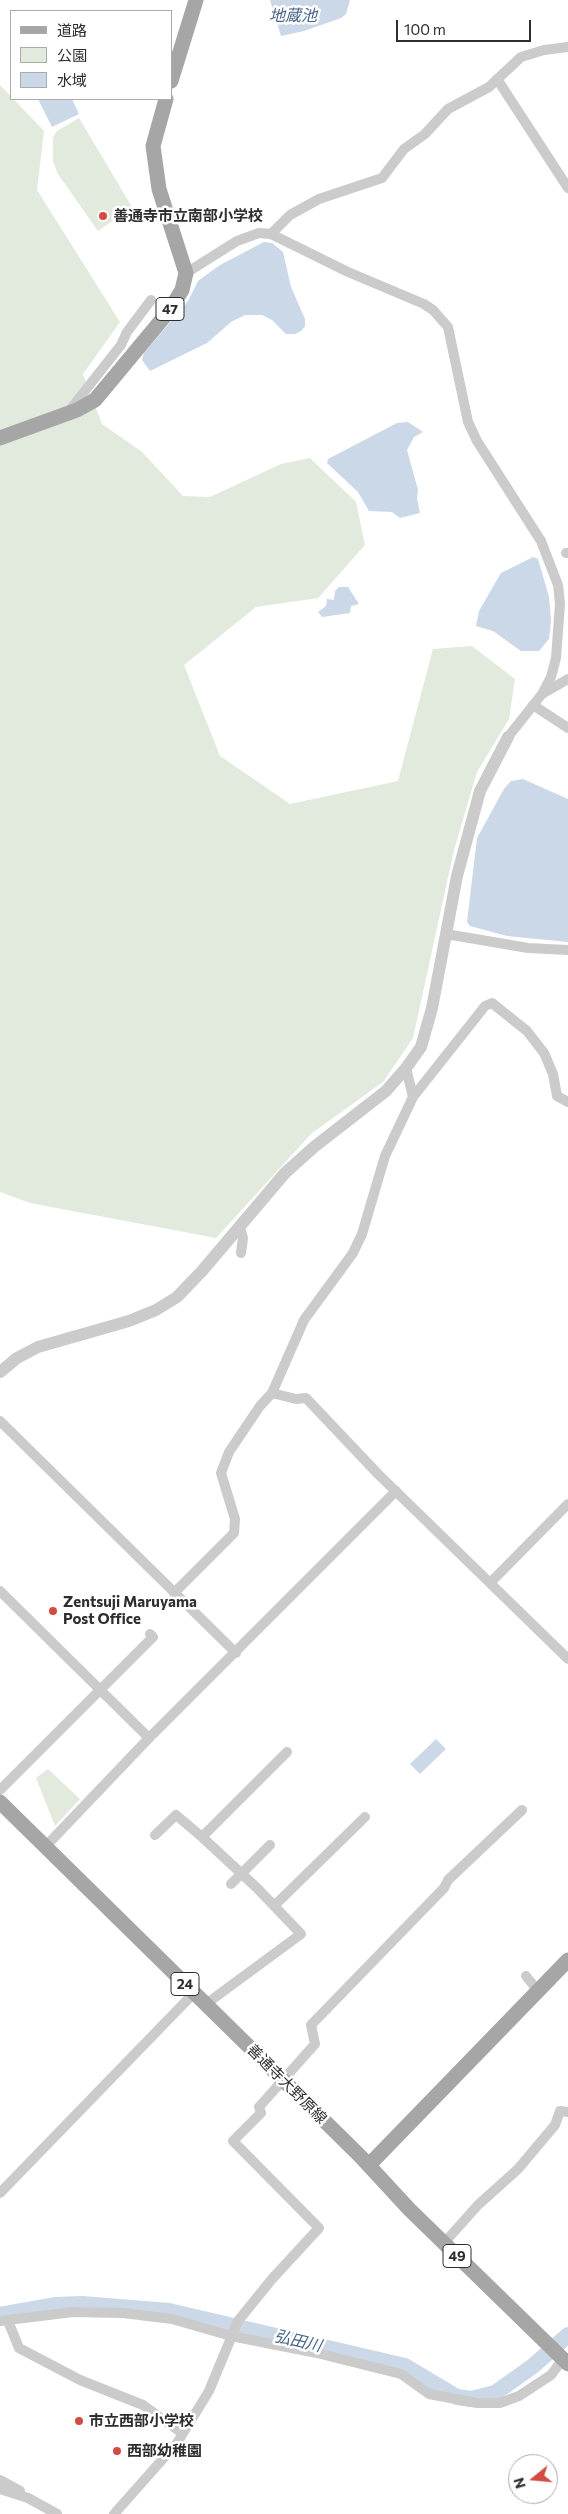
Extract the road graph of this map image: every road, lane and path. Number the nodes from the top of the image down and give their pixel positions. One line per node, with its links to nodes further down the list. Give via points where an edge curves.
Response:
1 (196, 0): 3 (main road)
2 (568, 47): 4 (street, via 521,57)
3 (172, 78)
4 (497, 79): 6 (street); 7 (street, via 489,87 448,109 425,134 404,149 382,178 319,199 290,215)
5 (166, 100): 8 (main road, via 153,146 159,189)
6 (568, 188)
7 (271, 234): 8 (street, via 259,233 237,241); 13 (street, via 348,272 424,304 448,327 468,422 541,541 558,585 560,604 556,658)
8 (186, 273): 10 (main road, 47, via 182,290 169,310 108,387 95,400)
9 (151, 300): 10 (street, via 126,332 121,345)
10 (67, 414): 11 (main road, 47)
11 (0, 438)
12 (568, 679): 13 (street)
13 (542, 694): 14 (street)
14 (533, 705): 15 (street); 16 (street)
15 (568, 728)
16 (508, 737): 17 (street, via 480,791)
17 (446, 934): 18 (street, via 528,948); 19 (street, via 421,1047)
18 (568, 950)
19 (406, 1068): 20 (street); 22 (street, via 360,1114 314,1147 285,1173)
20 (413, 1097): 21 (street, via 485,1006 492,1003 527,1031 544,1053 553,1074 557,1096); 25 (street, via 385,1156 362,1234 353,1253 304,1320)
21 (568, 1102)
22 (240, 1228): 23 (street, via 244,1238); 24 (street, via 177,1297 156,1310 38,1347)
23 (240, 1253)
24 (0, 1372)
25 (272, 1393): 27 (street, via 306,1398); 31 (street, via 229,1452 221,1473 236,1519 234,1533)
26 (0, 1421): 31 (street)
27 (396, 1491): 29 (street); 33 (street)
28 (568, 1504): 29 (street)
29 (491, 1582): 34 (street)
30 (0, 1592): 35 (street)
31 (174, 1593): 33 (street)
32 (150, 1634): 35 (street, via 153,1637)
33 (236, 1653): 36 (street)
34 (568, 1659)
35 (100, 1689): 36 (street); 38 (street)
36 (149, 1738): 45 (street)
37 (287, 1752): 43 (street)
38 (0, 1790)
39 (0, 1802): 45 (main road, 善通寺大野原線 / 24)
40 (522, 1810): 54 (street, via 448,1880 444,1888 311,2025 315,2044)
41 (365, 1817): 48 (street)
42 (155, 1835): 43 (street, via 176,1815)
43 (202, 1837): 46 (street)
44 (270, 1845): 46 (street)
45 (46, 1846): 52 (main road, 善通寺大野原線 / 24)
46 (241, 1874): 47 (street); 48 (street)
47 (231, 1884)
48 (274, 1906): 53 (street, via 301,1934)
49 (568, 1960): 51 (main road)
50 (526, 1976): 51 (street)
51 (538, 1991): 56 (main road)
52 (194, 1993): 53 (main road, 善通寺大野原線 / 24); 57 (street)
53 (206, 2004): 54 (main road, 善通寺大野原線 / 24)
54 (283, 2080): 56 (main road, 善通寺大野原線 / 24); 60 (street, via 259,2108 261,2113 233,2141 319,2228 272,2279)
55 (568, 2112): 58 (street, via 560,2111 555,2125 518,2169 478,2204)
56 (369, 2165): 58 (main road, 49)
57 (0, 2193)
58 (444, 2243): 61 (main road, 49)
59 (4, 2321): 60 (street, via 73,2312 123,2313); 62 (street, via 19,2348 80,2380 143,2405)
60 (234, 2329): 61 (street, via 401,2374 429,2394 477,2403 500,2403 518,2396 551,2374); 62 (street, via 209,2391)
61 (559, 2355)
62 (182, 2433): 67 (street, via 177,2443)
63 (0, 2480): 65 (street)
64 (0, 2489): 65 (street)
65 (28, 2498): 66 (street)
66 (57, 2514)
67 (114, 2514)

